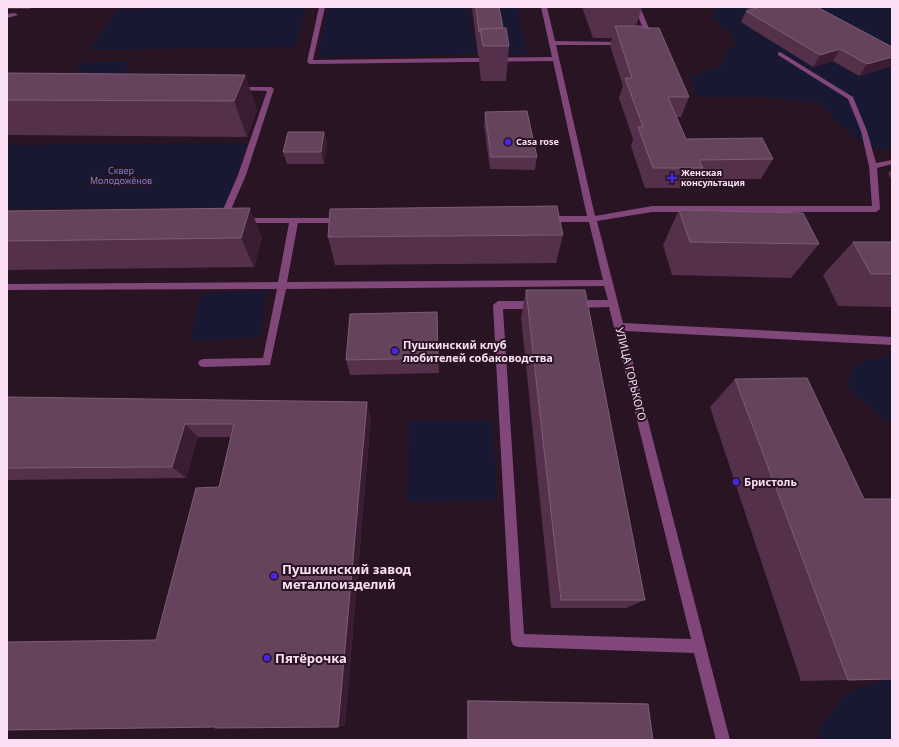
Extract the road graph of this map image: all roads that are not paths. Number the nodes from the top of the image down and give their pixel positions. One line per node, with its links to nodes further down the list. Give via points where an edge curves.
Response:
1 (322, 7): 10 (street, via 310,62)
2 (544, 7): 7 (street, УЛИЦА ГОРЬКОГО)
3 (637, 7): 6 (street, via 652,42)
4 (7, 16): 5 (street)
5 (15, 16)
6 (645, 42)
7 (552, 43): 8 (street); 10 (street, УЛИЦА ГОРЬКОГО)
8 (631, 43)
9 (780, 54): 13 (street, via 851,98 864,131)
10 (556, 59): 15 (street, УЛИЦА ГОРЬКОГО)
11 (225, 89): 17 (street, via 271,89 242,175 218,221)
12 (892, 162): 13 (street)
13 (873, 166): 15 (street, via 876,209 652,209)
14 (536, 219): 15 (street)
15 (592, 219): 18 (street, УЛИЦА ГОРЬКОГО)
16 (349, 220): 17 (street)
17 (294, 221): 20 (street)
18 (609, 283): 20 (street); 21 (street, УЛИЦА ГОРЬКОГО)
19 (7, 286): 20 (street)
20 (281, 286): 26 (street, via 267,362)
21 (614, 303): 23 (street); 24 (street, УЛИЦА ГОРЬКОГО)
22 (551, 304): 27 (street, via 498,305 518,640)
23 (566, 304)
24 (619, 327): 25 (street); 27 (street, УЛИЦА ГОРЬКОГО)
25 (892, 341)
26 (203, 364)
27 (700, 646): 28 (street, УЛИЦА ГОРЬКОГО)
28 (723, 740)

